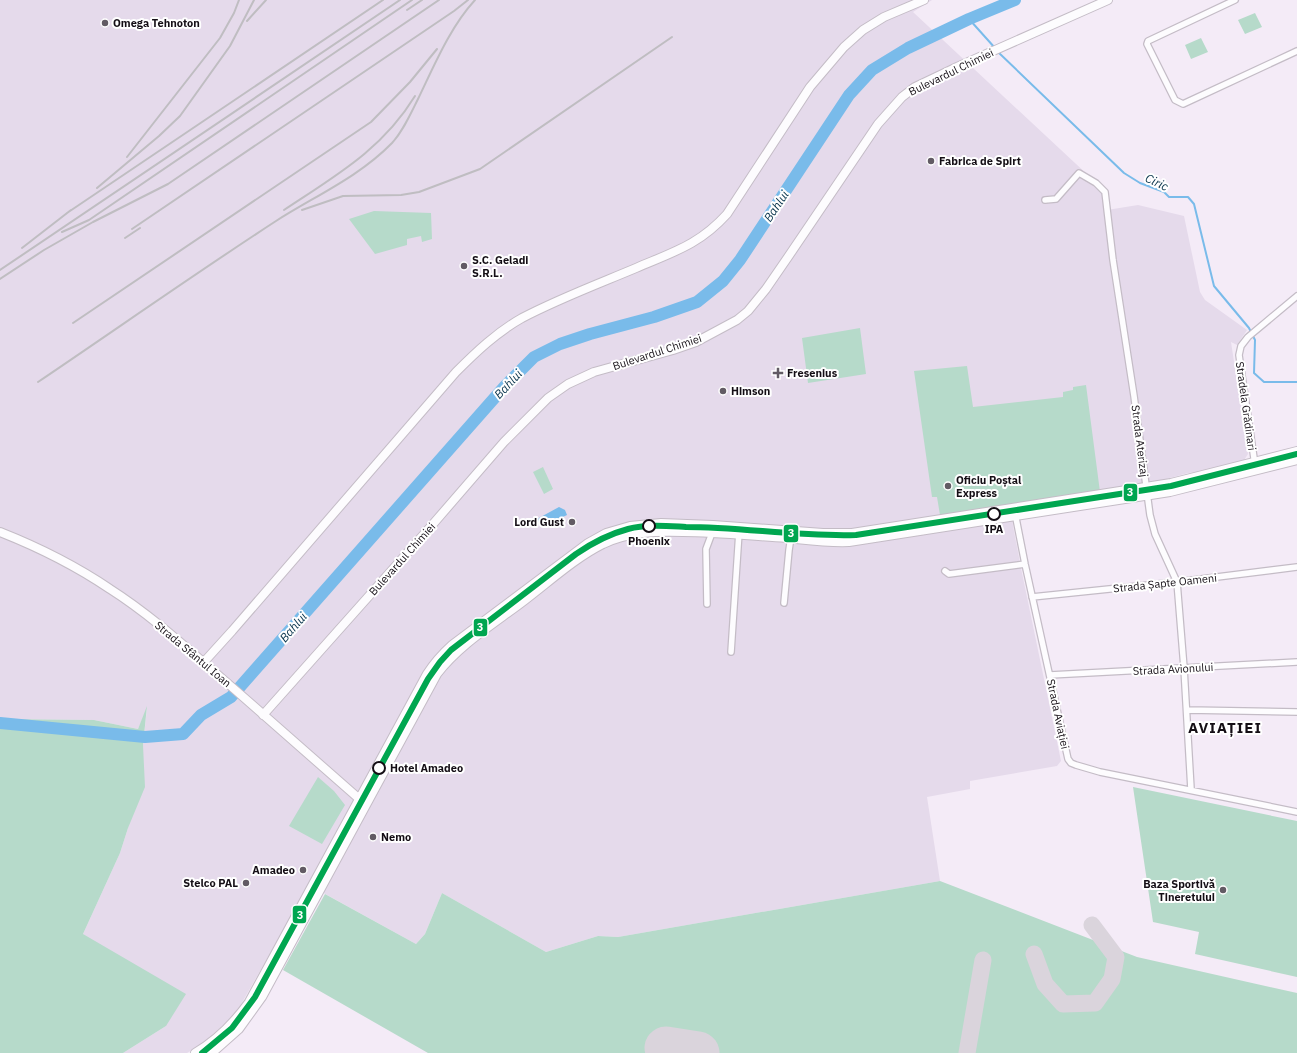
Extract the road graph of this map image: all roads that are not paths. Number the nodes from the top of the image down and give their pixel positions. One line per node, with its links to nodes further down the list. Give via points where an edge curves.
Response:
1 (924, 0): 24 (main road, via 884,17 863,30 844,47 810,87 727,214 701,238 682,249 521,319 477,350)
2 (1108, 0): 30 (main road, Bulevardul Chimiei, via 915,87 902,97 878,124 820,212 748,311 737,320 696,342 594,372 568,384 548,398 504,442)
3 (1235, 0): 4 (street, via 1148,40 1147,44 1175,100 1183,104)
4 (1297, 52)
5 (1045, 200): 10 (street, Strada Aterizaj, via 1056,199 1079,173 1105,192)
6 (1297, 296): 9 (street, Stradela Grădinari, via 1248,337 1241,346 1239,355)
7 (1297, 451): 9 (main road)
8 (1297, 460): 9 (main road)
9 (1255, 466): 10 (main road, via 1190,488)
10 (1147, 492): 11 (main road); 19 (street, Strada Aterizaj, via 1155,534)
11 (1015, 512): 15 (main road, via 849,542 828,542); 16 (street, Strada Aviației)
12 (739, 531): 14 (main road); 15 (main road, via 773,531); 23 (street); 32 (main road, via 692,524 646,524 610,532 580,548 443,653 427,674)
13 (0, 532): 24 (main road, Strada Sfântul Ioan, via 62,560 110,589)
14 (712, 533): 22 (street, via 706,549); 33 (main road, via 650,532 622,537 603,544 577,560 457,651 437,674)
15 (792, 535): 21 (street)
16 (1025, 564): 18 (street, via 949,574); 20 (street, Strada Aviației)
17 (1297, 567): 19 (street, Strada Șapte Oameni)
18 (945, 571)
19 (1177, 582): 20 (street, Strada Șapte Oameni); 26 (street, Strada Aterizaj)
20 (1032, 597): 27 (street, Strada Aviației)
21 (784, 603)
22 (706, 604)
23 (731, 652)
24 (203, 662): 30 (main road, Strada Sfântul Ioan)
25 (1297, 662): 26 (street, Strada Avionului)
26 (1184, 668): 27 (street, Strada Avionului); 28 (street, Strada Aterizaj)
27 (1050, 675): 31 (street, Strada Aviației, via 1071,763 1100,772)
28 (1187, 710): 29 (street); 31 (street, Strada Aterizaj)
29 (1297, 712)
30 (263, 715): 32 (main road, Strada Sfântul Ioan)
31 (1191, 790): 34 (street, Strada Aviației)
32 (360, 798): 33 (main road, Strada Sfântul Ioan); 35 (main road, via 249,1002 228,1028)
33 (368, 803): 36 (main road, via 262,997 239,1029)
34 (1297, 812)
35 (195, 1053)
36 (212, 1053)

